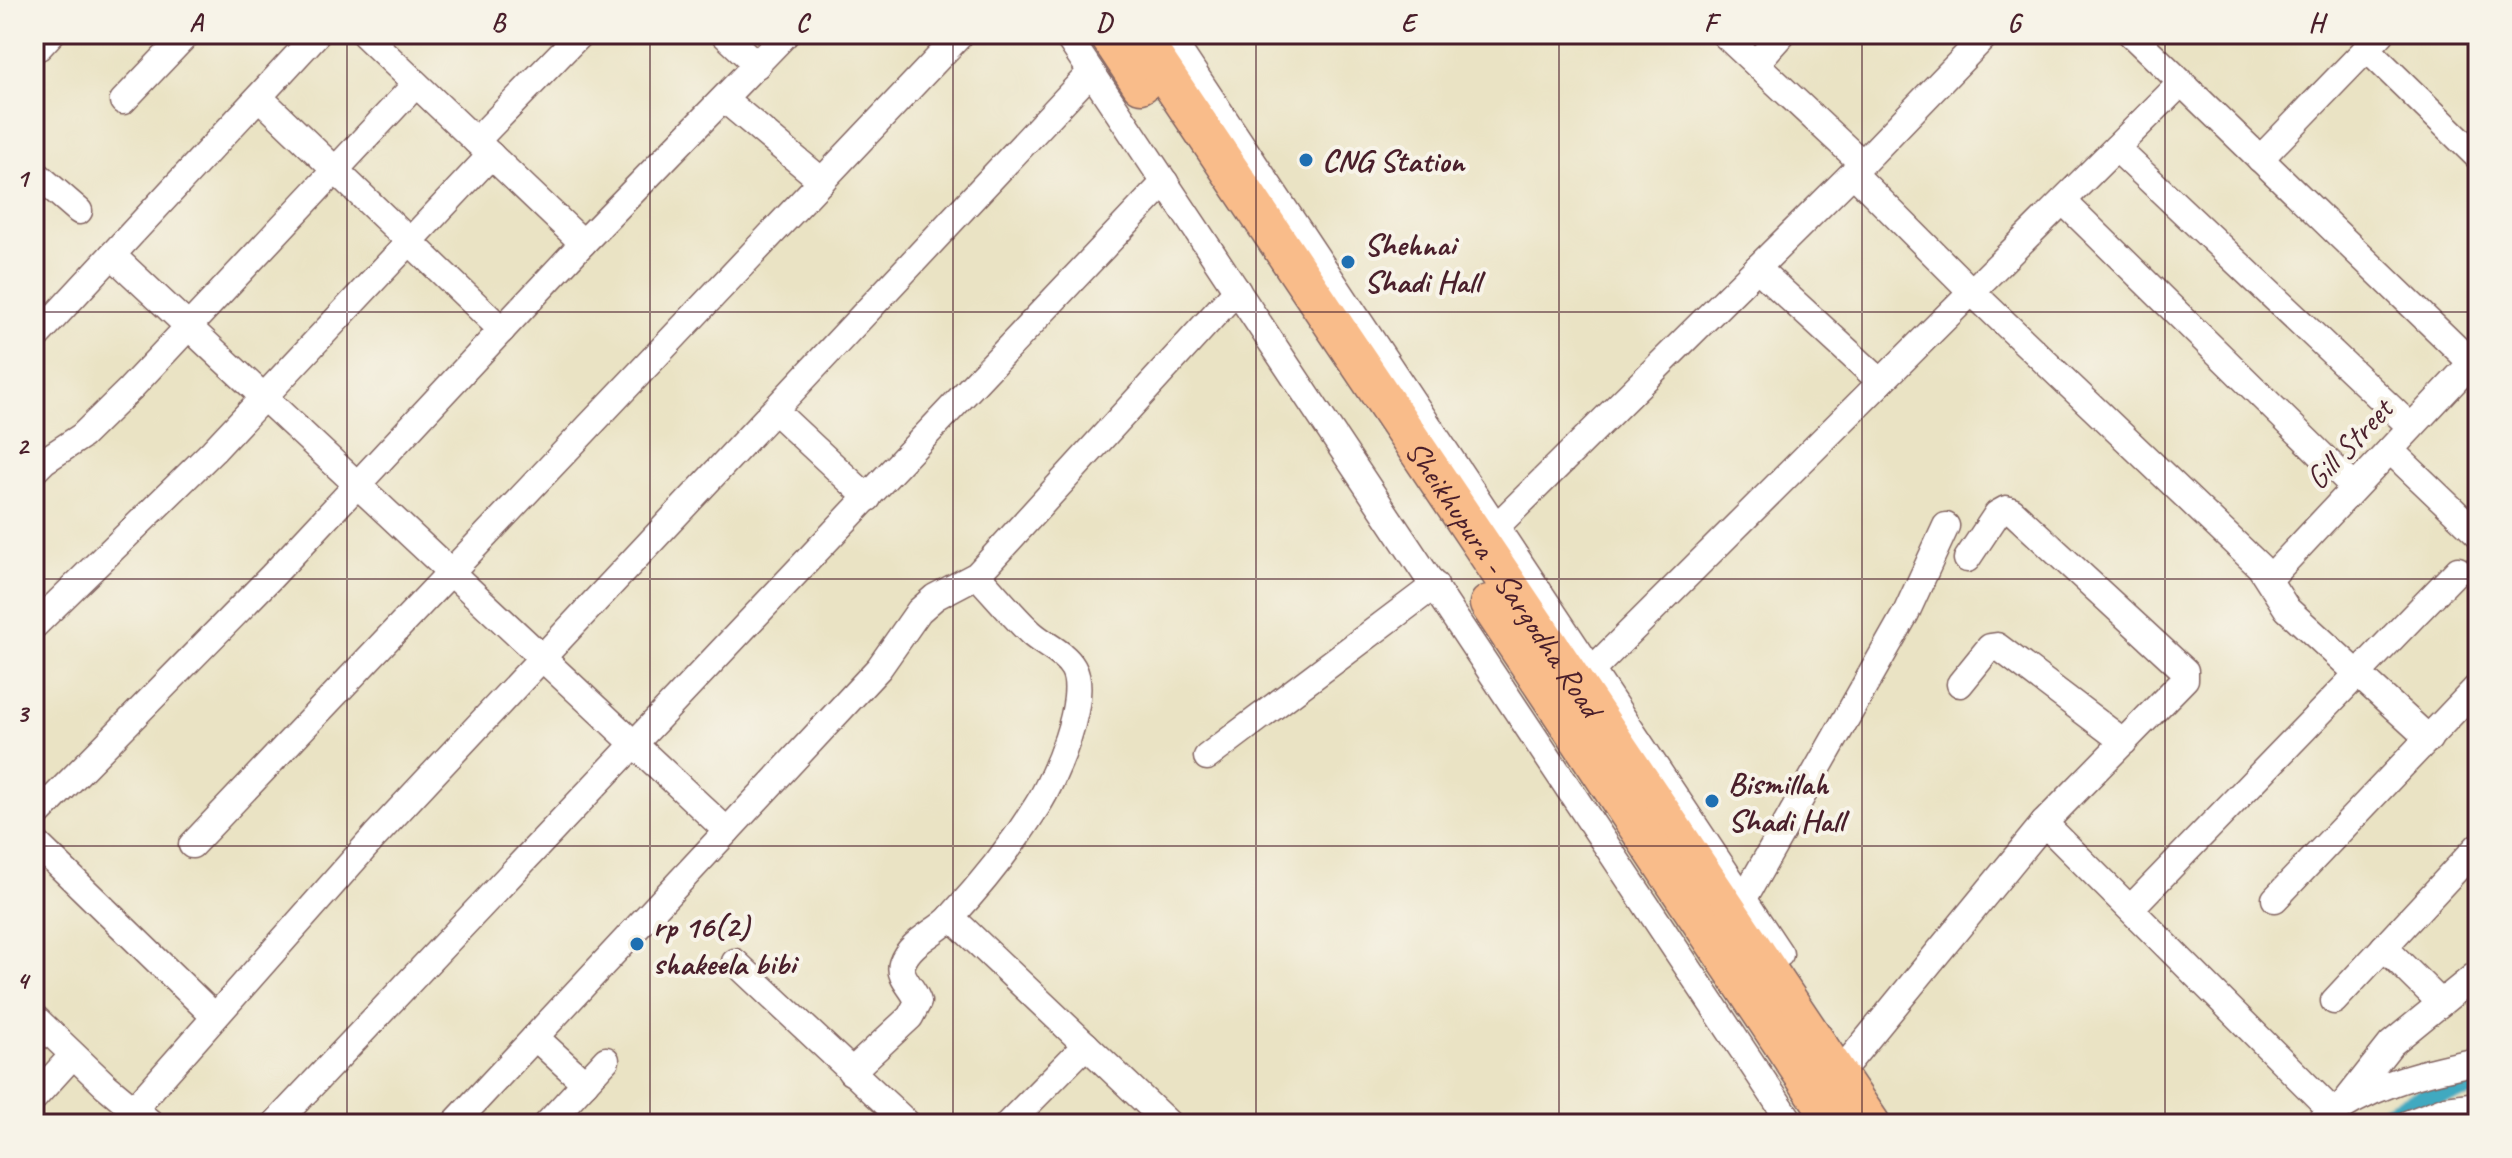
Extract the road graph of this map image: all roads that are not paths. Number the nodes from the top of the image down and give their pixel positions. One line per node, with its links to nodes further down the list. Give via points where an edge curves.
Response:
1 (187, 34): 24 (street)
2 (317, 34): 22 (street)
3 (364, 34): 21 (street)
4 (580, 34): 25 (street)
5 (724, 34): 18 (street)
6 (786, 34): 18 (street)
7 (961, 34): 32 (street)
8 (1066, 34): 19 (street)
9 (1108, 34): 112 (highway, Sheikhupura - Sargodha Road)
10 (1138, 34): 113 (highway, Sheikhupura - Sargodha Road)
11 (1168, 34): 56 (street)
12 (1724, 34): 17 (street)
13 (1782, 34): 17 (street)
14 (1987, 34): 29 (street)
15 (2131, 34): 20 (street)
16 (2374, 41): 27 (street); 28 (street)
17 (1757, 62): 29 (street)
18 (757, 65): 23 (street)
19 (1091, 72): 33 (street); 48 (street)
20 (2181, 83): 26 (street); 28 (street)
21 (416, 84): 25 (street); 30 (street)
22 (259, 97): 30 (street); 38 (street)
23 (724, 99): 32 (street); 37 (street)
24 (123, 101)
25 (484, 148): 36 (street); 37 (street)
26 (2116, 148): 34 (street); 49 (street)
27 (2478, 157)
28 (2260, 159): 45 (street)
29 (1858, 168): 39 (street); 41 (street)
30 (335, 170): 36 (street); 42 (street)
31 (34, 172): 35 (street)
32 (822, 181): 60 (street)
33 (1165, 182): 40 (street); 54 (street)
34 (2063, 201): 41 (street); 53 (street)
35 (79, 211)
36 (409, 241): 43 (street); 47 (street)
37 (583, 243): 43 (street)
38 (112, 255): 42 (street); 44 (street)
39 (1757, 268): 46 (street); 56 (street)
40 (1237, 290): 61 (street); 63 (street)
41 (1972, 292): 46 (street); 62 (street)
42 (189, 327): 47 (street); 51 (street, via 97,423)
43 (502, 330): 52 (street)
44 (34, 339)
45 (2476, 363): 49 (street, Gill Street)
46 (1881, 382): 66 (street)
47 (264, 397): 52 (street); 64 (street)
48 (775, 411): 54 (street); 65 (street)
49 (2411, 427): 50 (street, Gill Street)
50 (2390, 450): 53 (street, Gill Street); 57 (street)
51 (34, 471)
52 (357, 486): 60 (street); 74 (street)
53 (2354, 487): 62 (street, Gill Street)
54 (868, 498): 72 (street)
55 (1946, 526): 81 (street, via 1906,613)
56 (1496, 527): 66 (street)
57 (2478, 534)
58 (1967, 559): 71 (street, via 1997,514 2012,511 2185,671 2185,679)
59 (2458, 570): 67 (street)
60 (450, 573): 65 (street); 78 (street)
61 (977, 575): 76 (street, via 919,611 879,668); 83 (street, via 1032,634 1073,667 1078,699 1070,733 1039,803)
62 (2269, 579): 67 (street, via 2287,609)
63 (1435, 585): 73 (street); 111 (street)
64 (34, 626)
65 (543, 659): 72 (street); 89 (street)
66 (1591, 671): 81 (street)
67 (2358, 675): 70 (street); 82 (street)
68 (1960, 684): 71 (street, via 1990,647 1997,646)
69 (2478, 686): 70 (street)
70 (2429, 739): 80 (street)
71 (2124, 742): 75 (street)
72 (636, 745): 76 (street); 106 (street)
73 (1207, 757)
74 (34, 818)
75 (2044, 823): 82 (street); 95 (street)
76 (727, 831): 91 (street)
77 (34, 841): 89 (street)
78 (192, 845)
79 (2478, 846): 84 (street)
80 (2275, 899)
81 (1743, 900): 95 (street)
82 (2131, 908): 103 (street)
83 (951, 917): 92 (street); 98 (street, via 903,961 902,972 918,1002 910,1017)
84 (2384, 947): 87 (street); 88 (street)
85 (735, 962): 98 (street)
86 (2478, 973): 88 (street)
87 (2334, 1001)
88 (2441, 1003): 103 (street, via 2391,1044)
89 (214, 1016): 104 (street)
90 (34, 1017): 93 (street)
91 (535, 1037): 99 (street); 107 (street)
92 (1086, 1045): 109 (street); 110 (street)
93 (73, 1055): 100 (street); 104 (street)
94 (606, 1060): 99 (street)
95 (1850, 1060): 114 (street)
96 (2478, 1061): 97 (street)
97 (2441, 1068): 102 (street); 103 (street, via 2392,1081)
98 (851, 1072): 108 (street)
99 (585, 1083): 105 (street)
100 (34, 1098)
101 (2478, 1105): 102 (street)
102 (2446, 1109): 115 (street)
103 (2331, 1114)
104 (143, 1116)
105 (553, 1122)
106 (275, 1124)
107 (454, 1124)
108 (908, 1124)
109 (1008, 1124)
110 (1169, 1124)
111 (1792, 1124)
112 (1836, 1124)
113 (1871, 1124)
114 (1892, 1124)
115 (2407, 1124)

